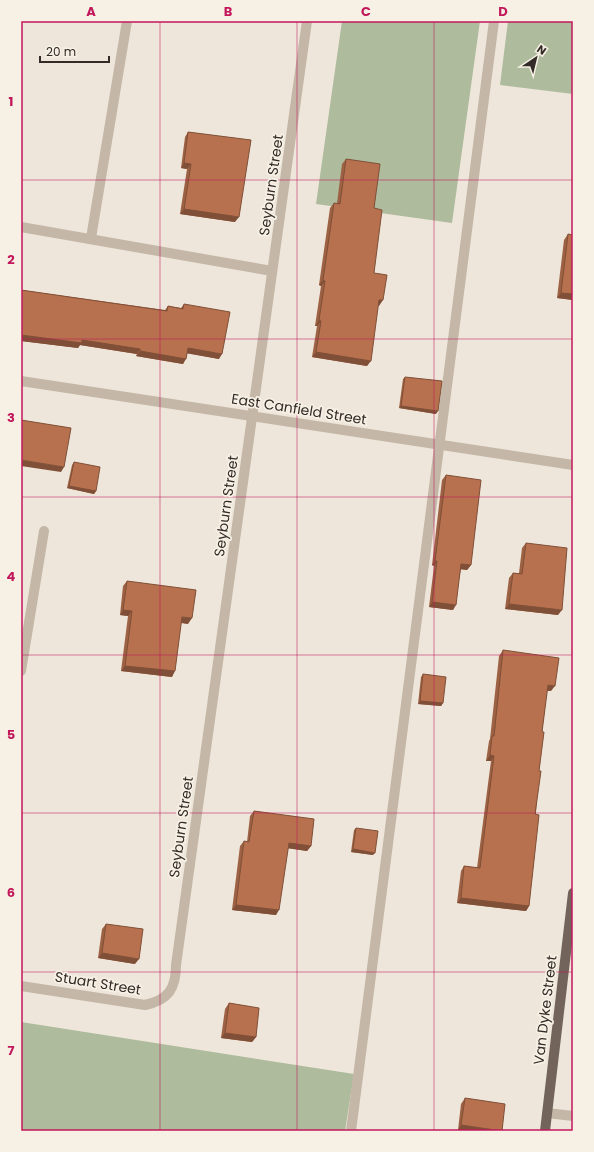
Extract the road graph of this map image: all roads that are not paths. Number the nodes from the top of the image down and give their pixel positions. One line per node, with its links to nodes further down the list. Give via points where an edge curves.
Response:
1 (126, 21): 5 (street)
2 (307, 21): 6 (street, Seyburn Street)
3 (494, 21): 9 (street)
4 (21, 227): 5 (street)
5 (91, 238): 6 (street)
6 (272, 271): 8 (street, Seyburn Street)
7 (21, 381): 8 (street, East Canfield Street)
8 (252, 416): 9 (street, East Canfield Street); 15 (street, Seyburn Street, via 176,978)
9 (438, 445): 10 (street, East Canfield Street); 18 (street)
10 (573, 465)
11 (44, 531): 12 (street)
12 (21, 671)
13 (573, 893): 16 (main road, Van Dyke Street)
14 (21, 986): 15 (street, Stuart Street, via 145,1005 158,1002)
15 (169, 994)
16 (547, 1113): 17 (street); 19 (main road, Van Dyke Street)
17 (573, 1116)
18 (351, 1131)
19 (545, 1131)

